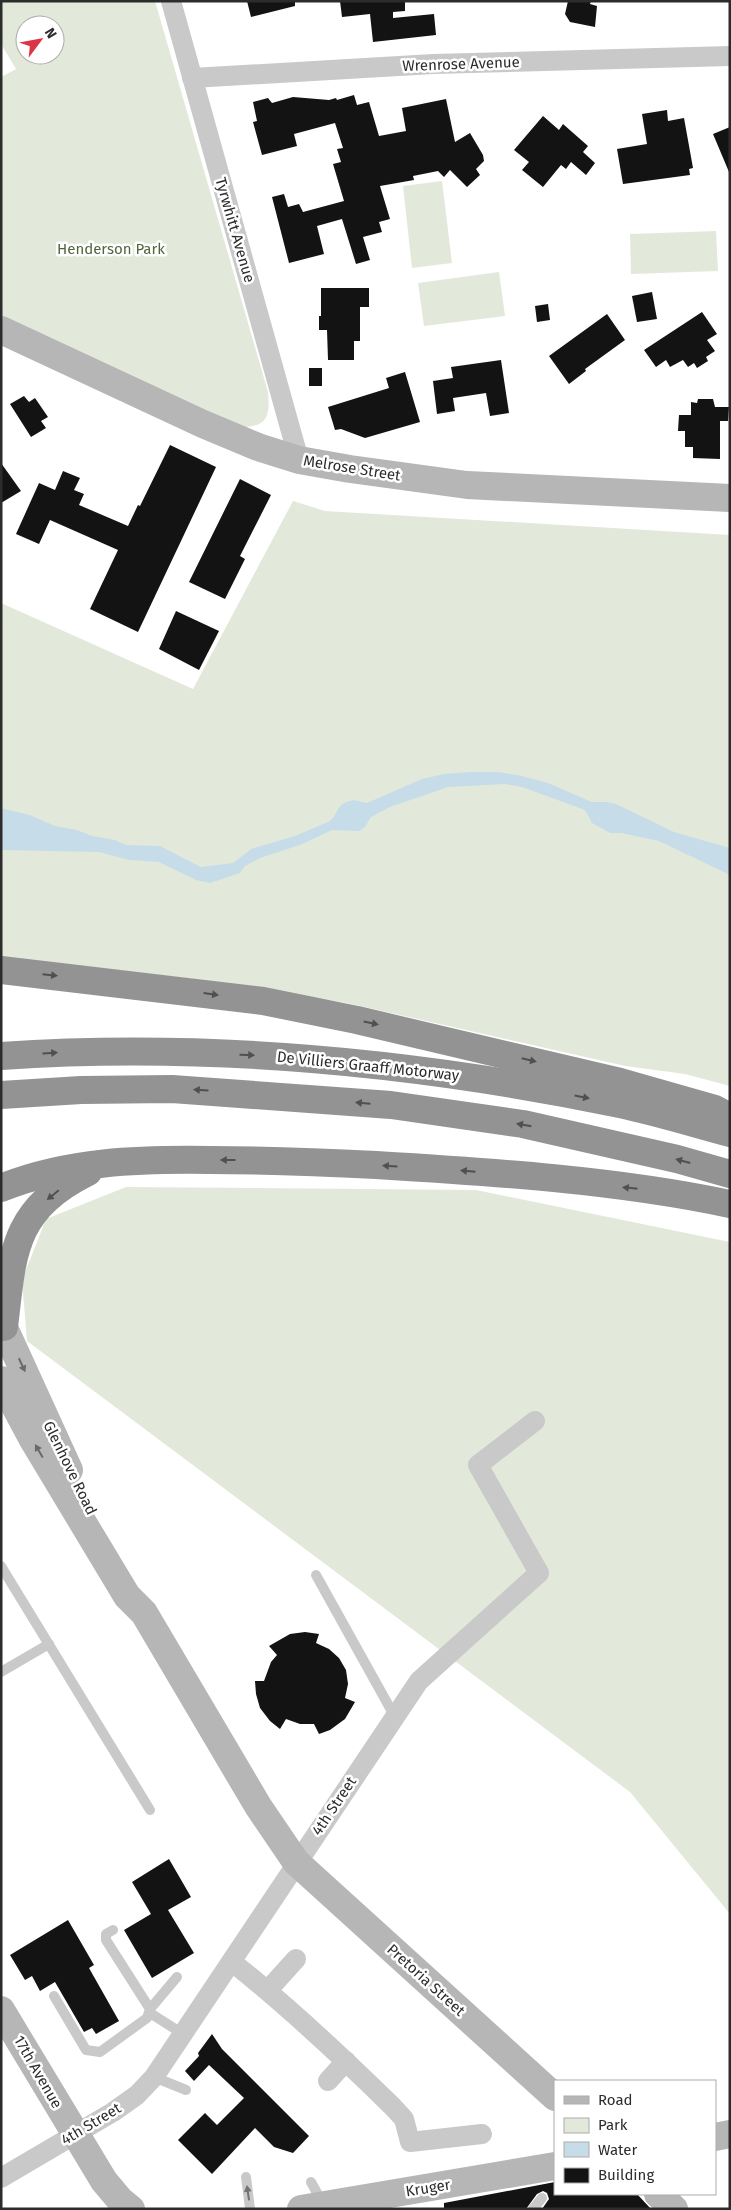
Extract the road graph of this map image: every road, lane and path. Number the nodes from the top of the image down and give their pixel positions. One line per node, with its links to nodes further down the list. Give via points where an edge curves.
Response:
1 (171, 1): 3 (street, Tyrwhitt Avenue)
2 (730, 56): 3 (street, Wrenrose Avenue, via 433,64)
3 (192, 78): 5 (street, Tyrwhitt Avenue)
4 (1, 330): 5 (street, Melrose Street, via 203,424)
5 (299, 460): 6 (street, Melrose Street, via 467,484)
6 (730, 498)
7 (1, 970): 10 (highway, one-way to 10, via 255,1000 357,1020 620,1082 707,1107)
8 (1, 1056): 11 (highway, De Villiers Graaff Motorway, one-way to 11, via 128,1051 283,1056 388,1066 470,1077 622,1105)
9 (1, 1095): 13 (highway, one-way to 9, via 523,1124 391,1106 172,1089)
10 (730, 1117)
11 (730, 1133)
12 (110, 1161): 14 (highway, via 68,1168); 15 (highway, one-way to 12, via 678,1193 439,1168 250,1160); 16 (highway, one-way to 16, via 78,1177 49,1198 25,1226 14,1251)
13 (730, 1174)
14 (1, 1188)
15 (730, 1204)
16 (3, 1324): 21 (street, Glenhove Road, one-way to 21, via 65,1463 140,1595)
17 (1, 1380): 21 (street, Glenhove Road, one-way to 17, via 122,1588)
18 (535, 1421): 24 (street, 4th Street, via 478,1466 539,1573 419,1681)
19 (1, 1566): 22 (lane)
20 (316, 1575): 24 (lane)
21 (144, 1612): 26 (street, Glenhove Road, via 258,1806)
22 (49, 1644): 23 (lane); 25 (lane)
23 (1, 1672)
24 (395, 1717): 26 (street, 4th Street)
25 (150, 1810)
26 (296, 1862): 29 (street, 4th Street); 40 (street, Pretoria Street)
27 (113, 1930): 34 (lane, via 106,1934 106,1940)
28 (296, 1959): 31 (street)
29 (232, 1962): 31 (street); 35 (street, 4th Street)
30 (177, 1977): 34 (lane)
31 (268, 1990): 36 (street)
32 (54, 1996): 34 (lane, via 86,2050 90,2051 100,2052 147,2018)
33 (1, 2010): 41 (street, 17th Avenue)
34 (150, 2011): 35 (lane)
35 (183, 2034): 37 (street, 4th Street)
36 (346, 2061): 38 (street); 42 (street, via 404,2119 410,2142)
37 (154, 2077): 39 (lane); 41 (street, 4th Street, via 128,2101)
38 (328, 2081)
39 (186, 2090)
40 (554, 2096)
41 (74, 2134): 47 (street, 4th Street); 48 (street)
42 (482, 2134)
43 (730, 2134): 44 (street)
44 (716, 2137)
45 (554, 2166): 52 (street, Kruger)
46 (246, 2177): 55 (lane, one-way to 46)
47 (1, 2178)
48 (104, 2181): 53 (street); 54 (street)
49 (311, 2182): 52 (lane)
50 (659, 2195): 57 (street)
51 (542, 2198): 56 (lane)
52 (313, 2207)
53 (116, 2209)
54 (131, 2209)
55 (250, 2209)
56 (533, 2209)
57 (674, 2209)

